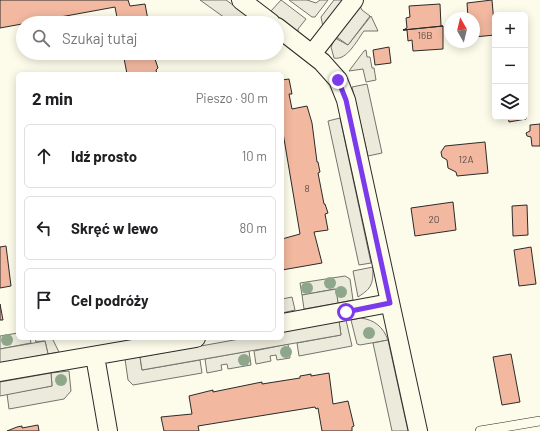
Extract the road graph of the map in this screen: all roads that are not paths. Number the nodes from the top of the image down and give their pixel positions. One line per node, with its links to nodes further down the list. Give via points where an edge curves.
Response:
1 (241, 0): 3 (street)
2 (354, 0): 5 (street)
3 (262, 16)
4 (284, 33): 5 (street)
5 (312, 54): 6 (street, via 338,80 346,100)
6 (390, 303): 7 (street); 13 (street)
7 (284, 323)
8 (185, 340): 9 (street)
9 (95, 356): 10 (street); 12 (street)
10 (0, 372)
11 (540, 420): 14 (lane)
12 (108, 431)
13 (418, 431)
14 (480, 431)

